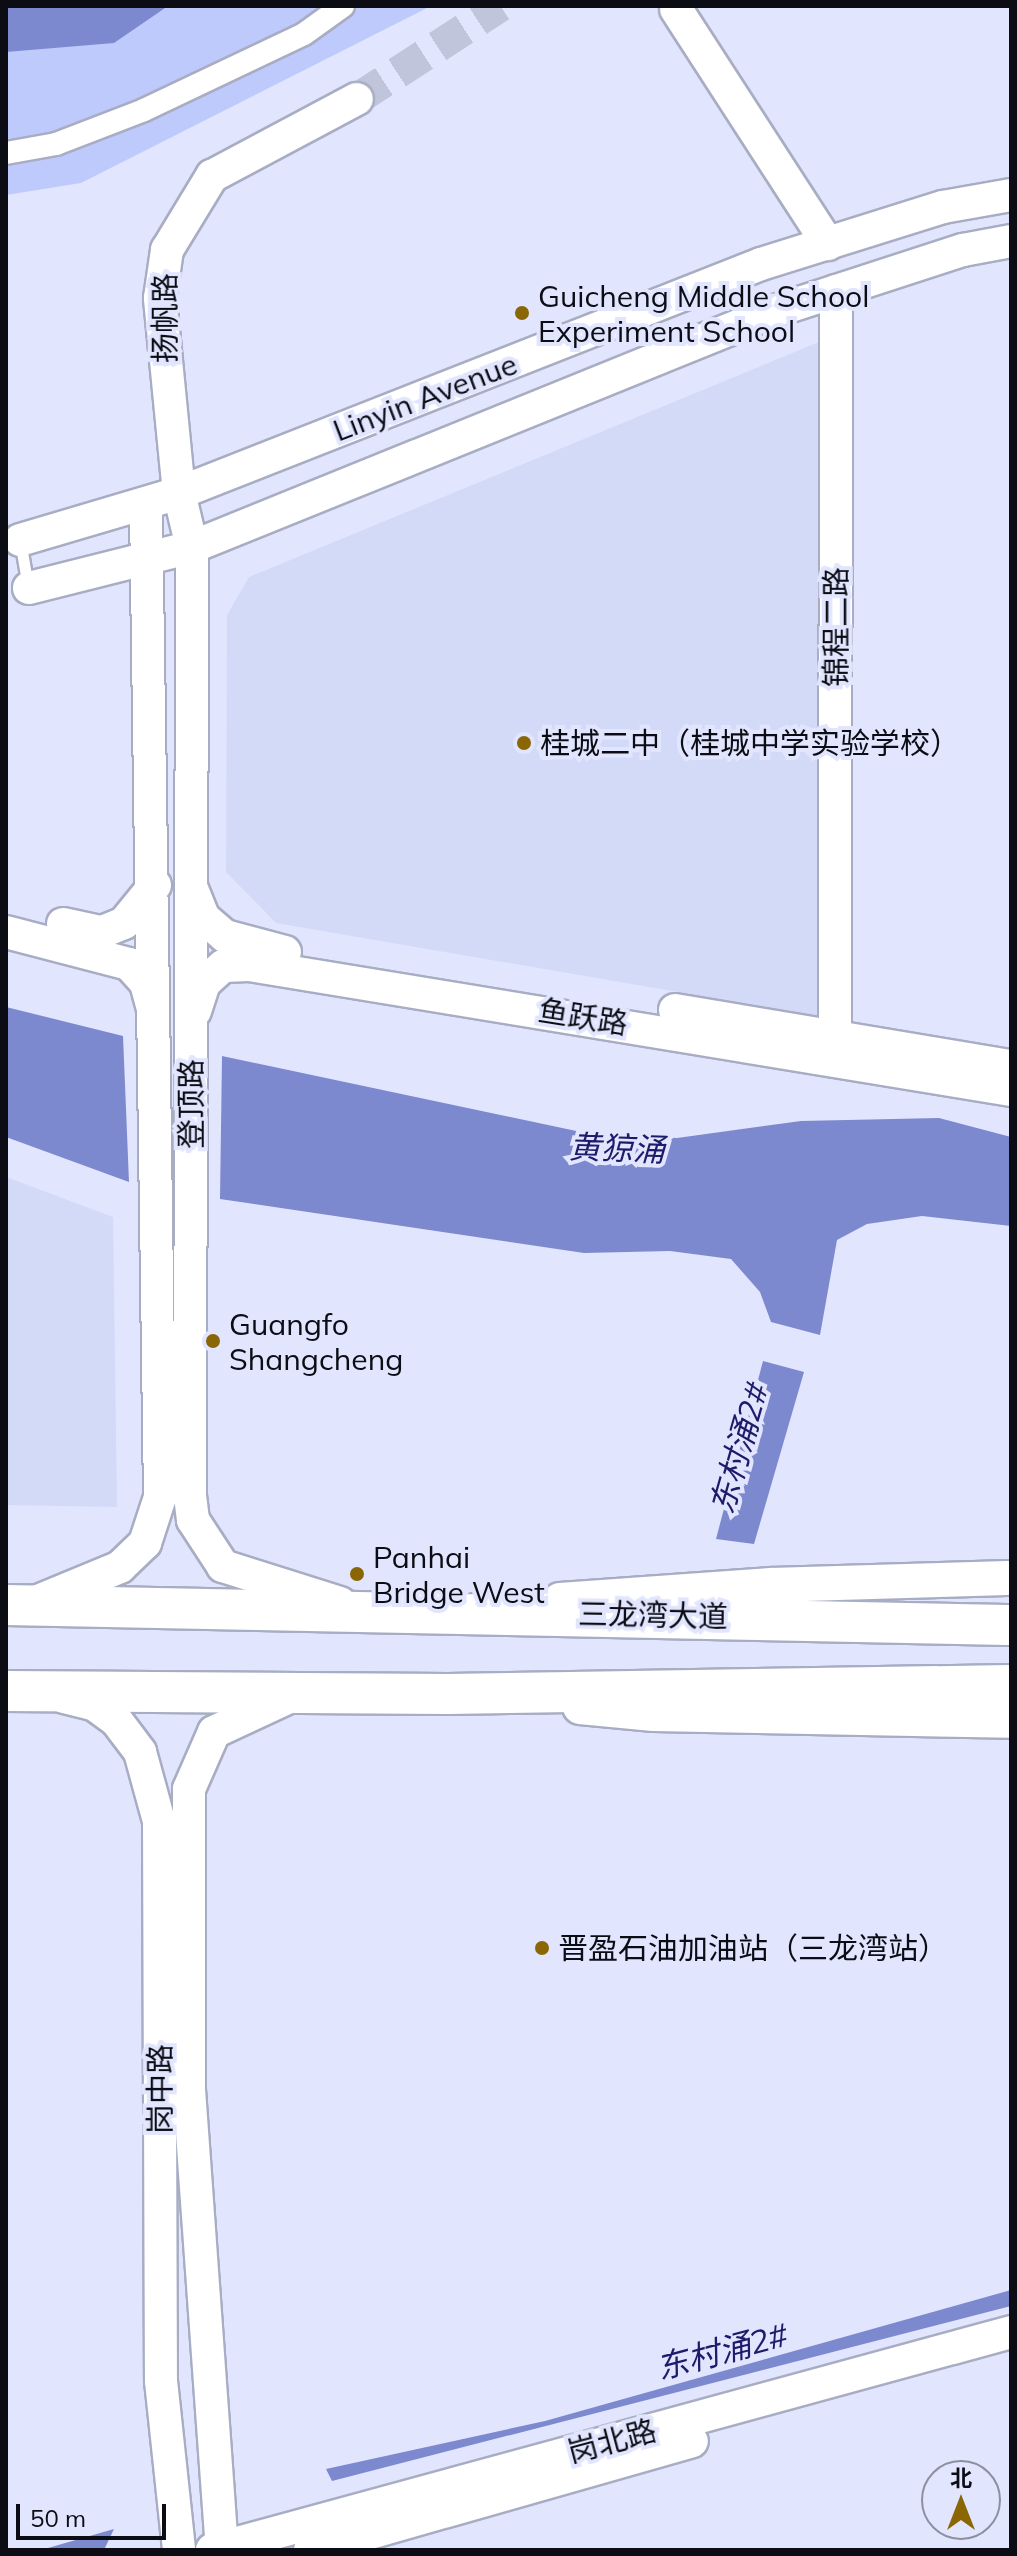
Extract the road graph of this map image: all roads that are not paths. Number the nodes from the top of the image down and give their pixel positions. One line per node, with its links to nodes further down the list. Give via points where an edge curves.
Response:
1 (343, 6): 4 (street, via 304,34 144,110 56,144)
2 (676, 9): 7 (street)
3 (357, 99): 9 (street, 扬帆路, via 212,176 167,250 161,347)
4 (6, 153)
5 (1011, 195): 7 (street, Linyin Avenue, via 943,207)
6 (1011, 241): 8 (street, Linyin Avenue)
7 (828, 244): 9 (street, Linyin Avenue, via 761,264)
8 (836, 291): 12 (street, Linyin Avenue); 21 (street, 锦程二路)
9 (179, 493): 10 (street, Linyin Avenue); 12 (street, 登顶路)
10 (146, 504): 11 (street, Linyin Avenue); 13 (street, 登顶路)
11 (20, 540): 14 (lane)
12 (192, 547): 13 (street, Linyin Avenue); 16 (street, 登顶路)
13 (146, 558): 14 (street, Linyin Avenue); 15 (street, 登顶路)
14 (29, 588)
15 (155, 885): 17 (street, via 143,907 102,932); 20 (street, 登顶路)
16 (191, 887): 19 (street, 登顶路); 21 (street, 鱼跃路, via 204,918 249,946)
17 (6, 912)
18 (6, 932): 20 (street, via 129,964 146,983)
19 (191, 1026): 21 (street, 鱼跃路, via 204,983 223,966 249,965); 24 (street, 登顶路)
20 (158, 1028): 24 (street, 登顶路)
21 (835, 1046): 22 (street, 鱼跃路); 23 (street, 鱼跃路)
22 (1011, 1066)
23 (1011, 1090)
24 (175, 1497): 26 (street, 登顶路, via 145,1543 120,1567); 27 (street, 登顶路, via 223,1566)
25 (1011, 1578): 28 (main road, via 771,1585)
26 (12, 1604): 27 (highway, 三龙湾大道)
27 (358, 1608): 28 (highway, 三龙湾大道)
28 (416, 1610): 29 (highway, 三龙湾大道)
29 (1011, 1625)
30 (1011, 1685): 33 (highway)
31 (18, 1692): 32 (highway); 36 (street, 岗中路, via 95,1705 116,1720 140,1752)
32 (297, 1694): 33 (highway); 35 (street, 岗中路, via 214,1732)
33 (448, 1694): 34 (main road, via 654,1714)
34 (1011, 1721)
35 (189, 1789): 36 (street, via 176,1780); 39 (street, 岗中路, via 189,2087)
36 (155, 1793): 40 (street, 岗中路, via 161,2381)
37 (1011, 2332): 39 (street, 岗北路)
38 (1011, 2351): 41 (street, 岗北路)
39 (219, 2549)
40 (179, 2550)
41 (310, 2550)

